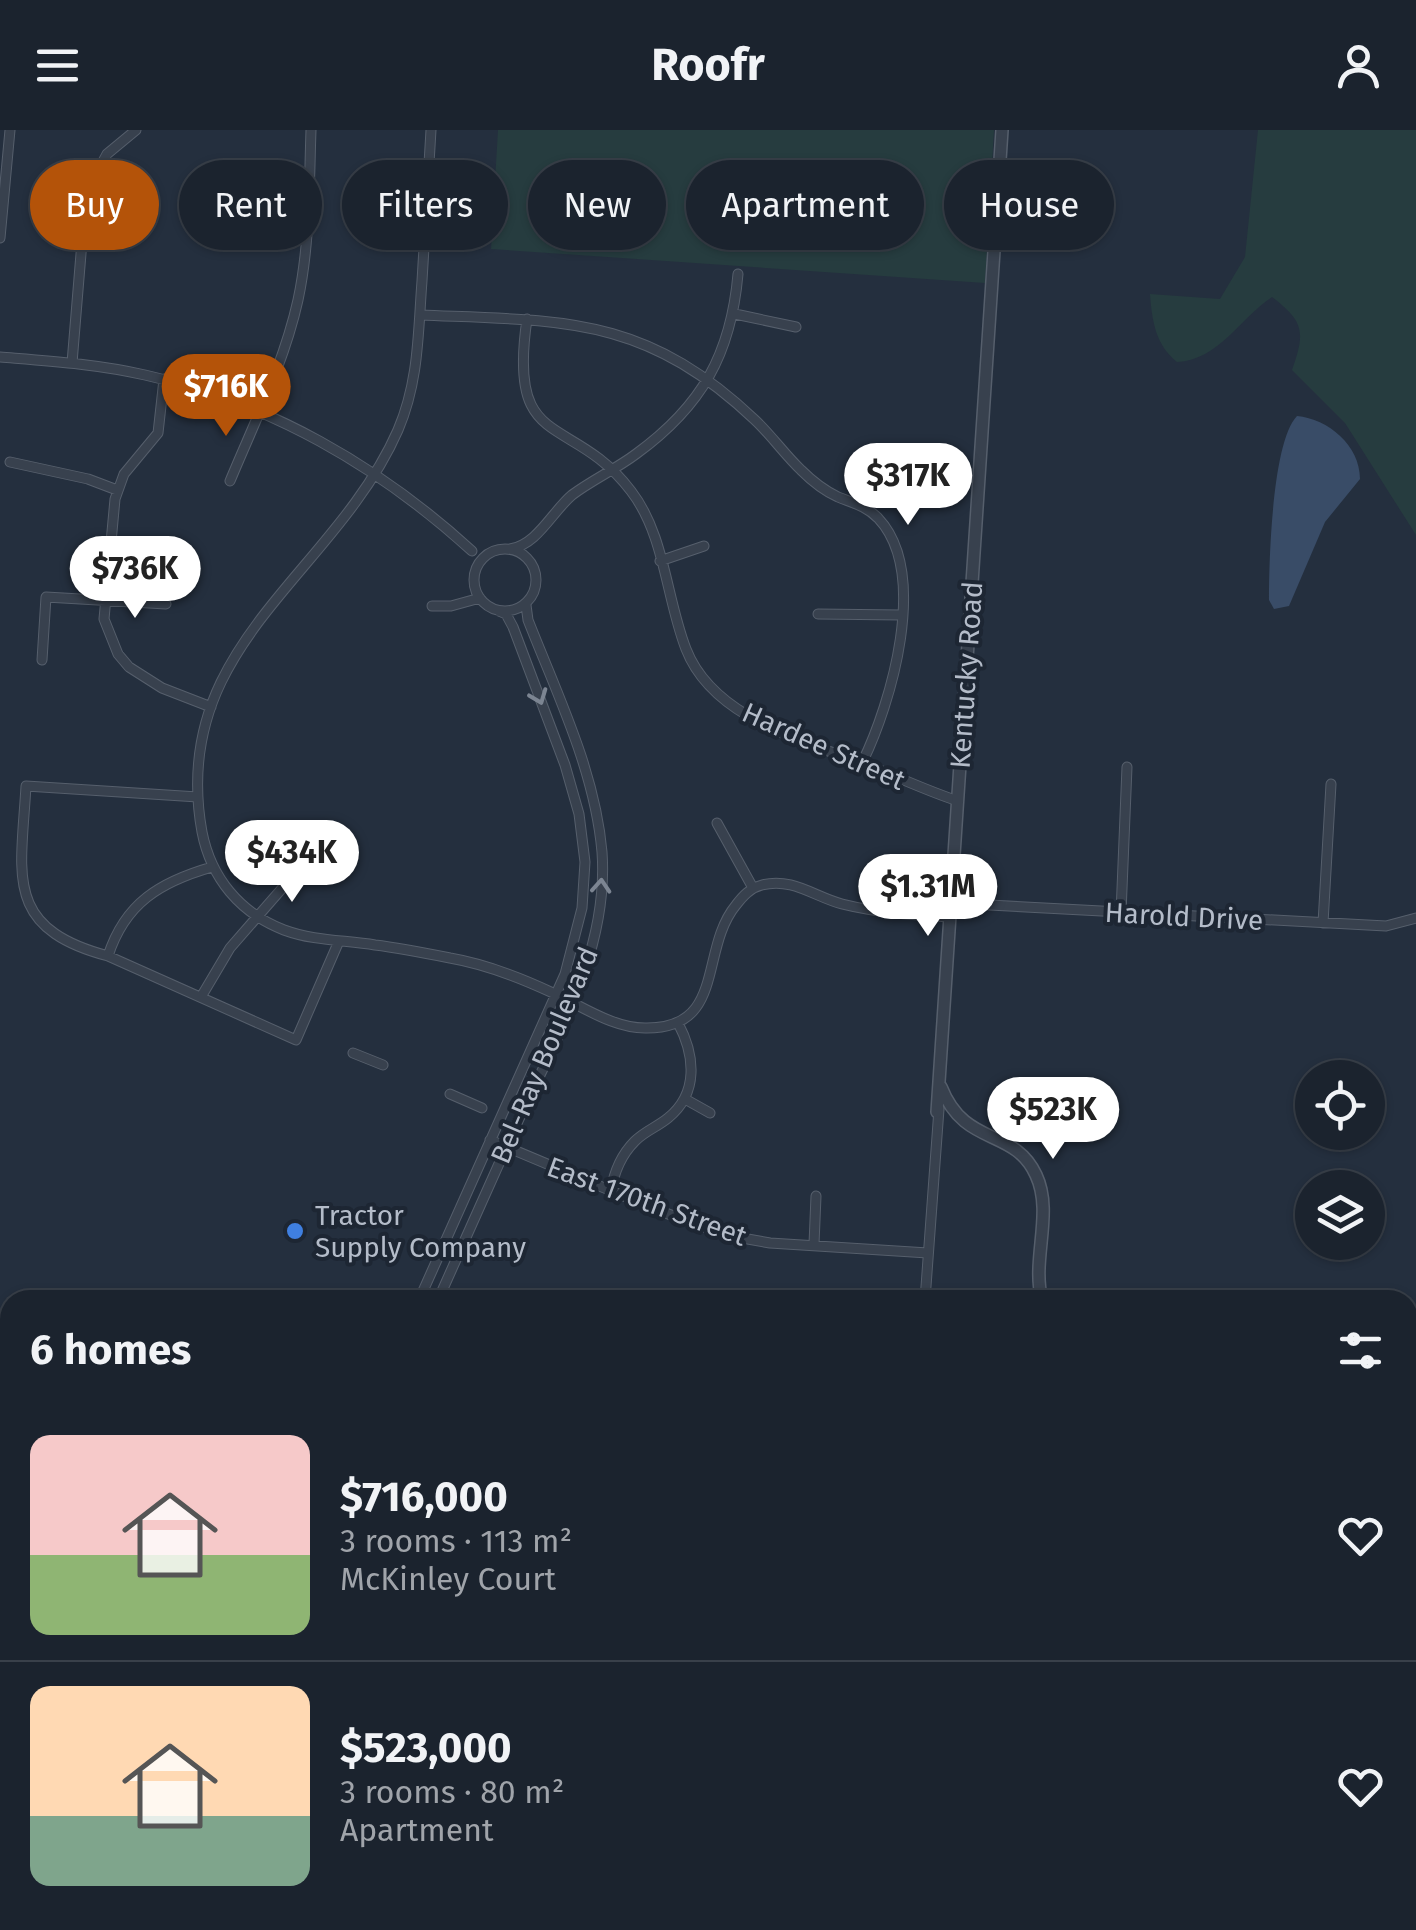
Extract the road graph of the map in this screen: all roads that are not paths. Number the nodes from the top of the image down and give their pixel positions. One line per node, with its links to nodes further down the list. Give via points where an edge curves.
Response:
1 (10, 130): 6 (street)
2 (136, 130): 13 (street, via 108,154 86,193)
3 (311, 130): 16 (street, via 302,276 283,354)
4 (431, 130): 9 (street)
5 (1002, 130): 44 (street, Kentucky Road)
6 (0, 238)
7 (738, 274): 8 (street)
8 (735, 314): 11 (street); 15 (street)
9 (420, 315): 10 (street); 19 (street, via 410,395)
10 (528, 320): 15 (street, via 626,336 671,356); 18 (street, Hardee Street, via 524,366 531,408 544,425)
11 (796, 326)
12 (0, 357): 13 (street)
13 (72, 363): 14 (street)
14 (164, 379): 16 (street); 21 (street, via 158,434)
15 (706, 382): 18 (street, via 677,420); 37 (street, via 754,419 810,478 880,521 902,572)
16 (258, 412): 19 (street); 20 (street)
17 (10, 462): 21 (street)
18 (611, 470): 22 (street, via 557,508); 27 (street, Hardee Street, via 643,509)
19 (374, 473): 25 (street); 39 (street, via 240,643)
20 (230, 481)
21 (118, 490): 31 (street)
22 (530, 542): 24 (street); 28 (street, Bel-Ray Boulevard)
23 (704, 546): 27 (street)
24 (510, 549): 26 (street); 28 (street)
25 (472, 551): 26 (street); 29 (street)
26 (489, 552): 29 (street)
27 (660, 562): 40 (street, Hardee Street, via 686,650 726,702)
28 (533, 566): 33 (street, Bel-Ray Boulevard, via 536,590)
29 (475, 570): 30 (street)
30 (480, 598): 34 (street); 35 (street, Bel-Ray Boulevard)
31 (106, 600): 32 (street); 38 (street, via 46,597); 39 (street, via 110,639 129,667)
32 (166, 604)
33 (526, 604): 35 (street); 45 (street, Bel-Ray Boulevard)
34 (432, 606)
35 (499, 610): 46 (street, Bel-Ray Boulevard, one-way to 46, via 513,626)
36 (818, 614): 37 (street)
37 (901, 615): 40 (street, via 890,690)
38 (42, 660)
39 (211, 707): 43 (street, via 199,755)
40 (862, 763): 44 (street, Hardee Street)
41 (1127, 767): 52 (street)
42 (1331, 784): 55 (street)
43 (198, 797): 48 (street); 57 (street, via 26,786 21,873 30,910 64,939)
44 (958, 801): 51 (street, Kentucky Road)
45 (596, 811): 46 (street); 60 (street, Bel-Ray Boulevard, one-way to 45, via 599,915)
46 (579, 814): 58 (street, Bel-Ray Boulevard, via 582,908)
47 (717, 823): 50 (street)
48 (212, 868): 53 (street); 57 (street, via 139,902)
49 (299, 869): 53 (street)
50 (753, 888): 51 (street, Harold Drive, via 784,883 885,912); 61 (street, via 718,934 702,1001)
51 (951, 910): 52 (street, Harold Drive); 64 (street, Kentucky Road)
52 (1120, 913): 55 (street, Harold Drive)
53 (257, 916): 56 (street); 59 (street)
54 (1416, 918): 55 (street, Harold Drive, via 1386,926)
55 (1323, 923)
56 (339, 941): 58 (street, via 458,959); 59 (street, via 296,1040)
57 (108, 956): 59 (street)
58 (556, 994): 60 (street); 71 (street, Bel-Ray Boulevard)
59 (201, 997)
60 (572, 1002): 61 (street, via 638,1028); 72 (street, Bel-Ray Boulevard)
61 (678, 1023): 66 (street, via 692,1062)
62 (353, 1053): 63 (street)
63 (383, 1065)
64 (939, 1080): 67 (street); 70 (street, Kentucky Road)
65 (450, 1094): 68 (street)
66 (685, 1099): 69 (street); 73 (street, via 628,1149)
67 (950, 1106): 70 (street); 81 (street, via 966,1126 1019,1152 1037,1176)
68 (482, 1108)
69 (710, 1113)
70 (936, 1119): 76 (street)
71 (490, 1140): 72 (street, East 170th Street); 77 (street, Bel-Ray Boulevard)
72 (506, 1148): 73 (street, East 170th Street); 78 (street, Bel-Ray Boulevard)
73 (611, 1191): 75 (street, East 170th Street, via 725,1235)
74 (816, 1196): 75 (street)
75 (814, 1244): 76 (street, East 170th Street)
76 (928, 1253): 80 (street)
77 (427, 1282): 78 (street); 79 (street, Bel-Ray Boulevard)
78 (443, 1289)
79 (423, 1290)
80 (926, 1290)
81 (1040, 1290)

